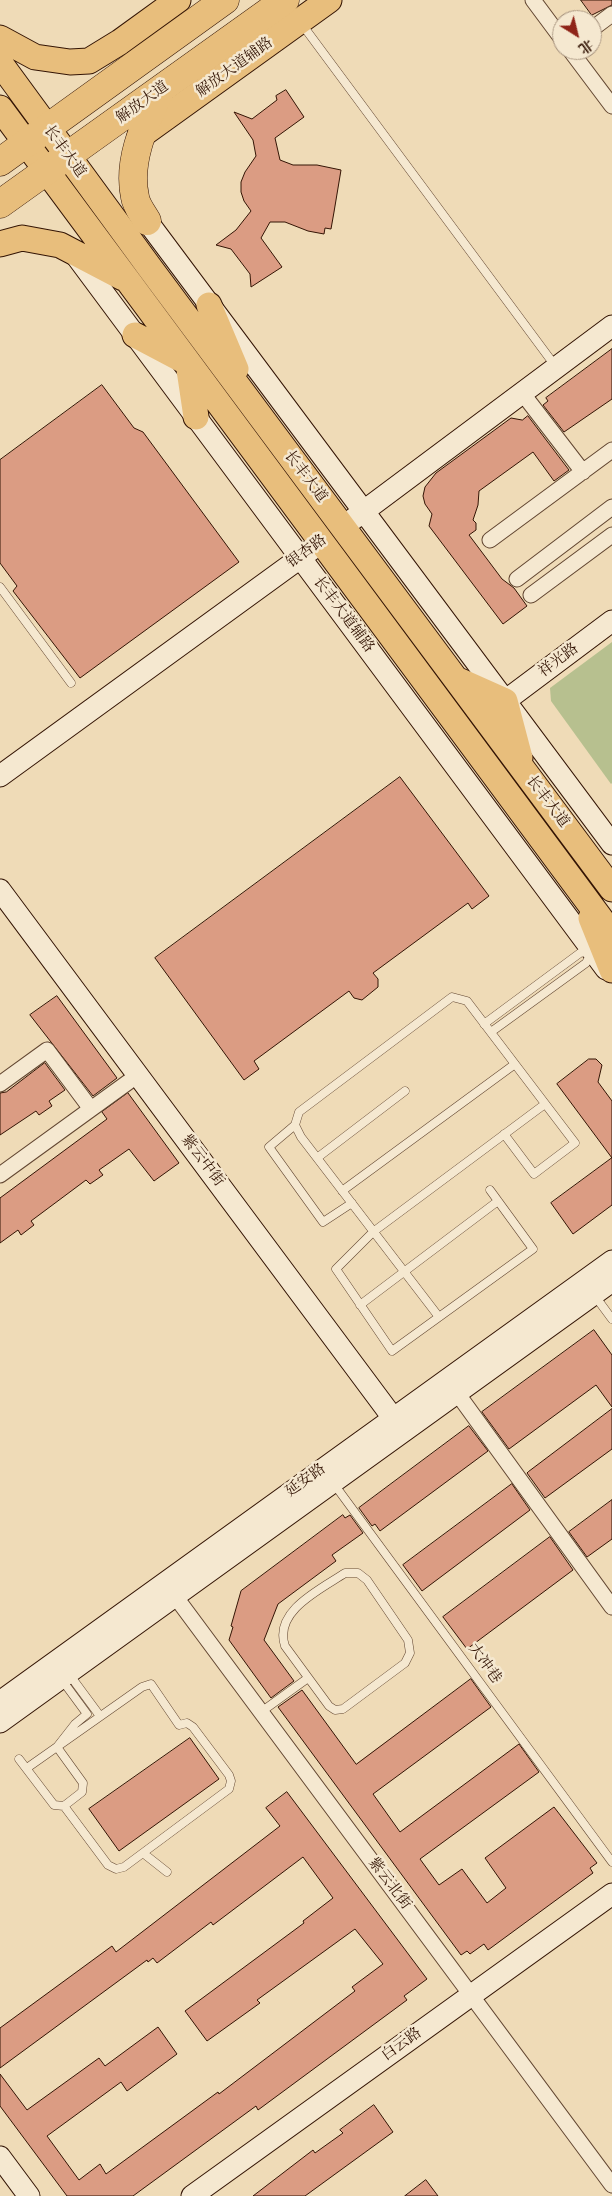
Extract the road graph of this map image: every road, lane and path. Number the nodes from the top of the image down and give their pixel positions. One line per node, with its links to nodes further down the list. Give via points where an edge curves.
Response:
1 (178, 0): 8 (main road, via 89,61 70,62)
2 (225, 0): 13 (highway)
3 (329, 0): 5 (main road, 解放大道辅路)
4 (533, 0): 7 (street)
5 (292, 11): 10 (highway, 解放大道); 14 (main road, 解放大道辅路); 26 (lane)
6 (0, 25): 8 (main road)
7 (552, 26)
8 (6, 50): 13 (main road, 长丰大道)
9 (578, 60): 11 (street)
10 (160, 90): 14 (highway); 16 (highway, 解放大道)
11 (612, 106)
12 (0, 108): 13 (main road, 长丰大道)
13 (36, 136): 15 (highway); 16 (main road, 长丰大道)
14 (140, 136): 18 (highway, via 132,174 135,199)
15 (0, 162)
16 (57, 164): 17 (highway, 解放大道); 21 (main road, 长丰大道); 28 (main road, 长丰大道)
17 (0, 204)
18 (147, 221): 22 (main road)
19 (0, 244): 20 (main road, via 22,238 60,245)
20 (74, 252): 21 (main road); 24 (main road, 长丰大道辅路)
21 (128, 282): 25 (main road, 长丰大道)
22 (209, 305): 28 (main road); 33 (main road)
23 (612, 326): 26 (main road, 银杏路)
24 (135, 335): 25 (main road); 29 (main road, 长丰大道辅路)
25 (188, 362): 29 (main road); 37 (main road, 长丰大道)
26 (557, 368): 27 (main road, 银杏路)
27 (523, 394): 31 (street); 33 (main road, 银杏路)
28 (251, 404): 34 (main road, 长丰大道)
29 (196, 417): 38 (main road, 长丰大道辅路)
30 (612, 450): 31 (street)
31 (583, 472): 36 (street)
32 (612, 507): 39 (street)
33 (363, 511): 34 (main road, 银杏路); 45 (main road)
34 (342, 527): 37 (main road, 银杏路); 43 (main road, 长丰大道)
35 (612, 535): 41 (street)
36 (490, 540)
37 (321, 542): 38 (main road, 银杏路); 51 (main road, 长丰大道, via 581,893)
38 (300, 557): 47 (main road, 银杏路); 51 (main road, 长丰大道辅路)
39 (517, 579)
40 (0, 587): 44 (lane)
41 (532, 596)
42 (612, 621): 45 (main road, 祥光路)
43 (456, 680): 45 (main road); 46 (main road, 长丰大道)
44 (71, 683)
45 (505, 701): 46 (main road); 48 (main road)
46 (523, 770): 49 (main road, 长丰大道)
47 (0, 776)
48 (612, 844)
49 (612, 889)
50 (0, 890): 57 (main road, 紫云中街)
51 (605, 942): 52 (main road, 长丰大道); 53 (main road, 长丰大道辅路); 54 (lane, via 580,953); 55 (lane, via 586,963)
52 (612, 970)
53 (612, 977)
54 (484, 1024): 55 (lane); 62 (lane, via 467,1001 452,997 299,1112)
55 (491, 1032): 56 (lane)
56 (515, 1064): 60 (lane); 67 (lane)
57 (138, 1075): 61 (street); 79 (main road, 紫云中街)
58 (0, 1084): 61 (street, via 47,1050)
59 (405, 1091): 64 (lane)
60 (545, 1104): 63 (lane); 63 (lane, via 575,1143 534,1174)
61 (91, 1109): 65 (street)
62 (295, 1125): 64 (lane); 69 (lane, via 269,1147 323,1222)
63 (504, 1134): 70 (lane)
64 (317, 1158): 67 (lane)
65 (0, 1175)
66 (490, 1190): 68 (lane)
67 (342, 1191): 69 (lane)
68 (498, 1201): 72 (lane); 76 (lane, via 533,1249)
69 (352, 1203): 70 (lane)
70 (373, 1232): 72 (lane); 75 (lane, via 336,1269)
71 (612, 1261): 79 (main road, 延安路)
72 (404, 1272): 75 (lane); 76 (lane)
73 (612, 1281): 74 (main road, 延安路)
74 (594, 1294): 77 (lane); 78 (main road, 延安路)
75 (360, 1305): 76 (lane, via 392,1351)
76 (439, 1318)
77 (612, 1319)
78 (457, 1393): 79 (main road, 延安路); 82 (street)
79 (398, 1425): 80 (main road, 延安路); 81 (main road, 延安路)
80 (333, 1483): 81 (main road, 延安路); 94 (lane, 大冲巷)
81 (170, 1590): 83 (main road, 延安路); 85 (main road, 延安路); 86 (street, 紫云北街)
82 (612, 1607)
83 (65, 1676): 87 (lane); 88 (main road, 延安路); 89 (lane, via 87,1714 74,1724)
84 (308, 1678): 84 (lane, via 329,1706 343,1709 405,1663 410,1653 408,1640 367,1580 358,1573 345,1573 298,1604 290,1616 282,1637); 86 (lane)
85 (0, 1702)
86 (261, 1712): 98 (street, 紫云北街)
87 (100, 1716): 89 (lane); 93 (lane, via 151,1684 179,1725 187,1723 193,1727 229,1775 229,1789)
88 (0, 1722)
89 (57, 1747): 91 (lane); 92 (lane, via 83,1783 82,1792)
90 (20, 1759): 91 (lane)
91 (27, 1768): 92 (lane, via 54,1805)
92 (64, 1806): 93 (lane, via 108,1865 116,1869 124,1867)
93 (143, 1853): 95 (lane)
94 (612, 1862)
95 (167, 1872)
96 (612, 1894): 98 (main road, 白云路)
97 (612, 1910): 98 (main road, 白云路)
98 (475, 2000): 101 (street, 紫云北街); 104 (main road, 白云路); 105 (main road, 白云路)
99 (0, 2157): 103 (main road)
100 (0, 2176): 102 (main road)
101 (612, 2185)
102 (14, 2196)
103 (29, 2196)
104 (192, 2196)
105 (213, 2196)

